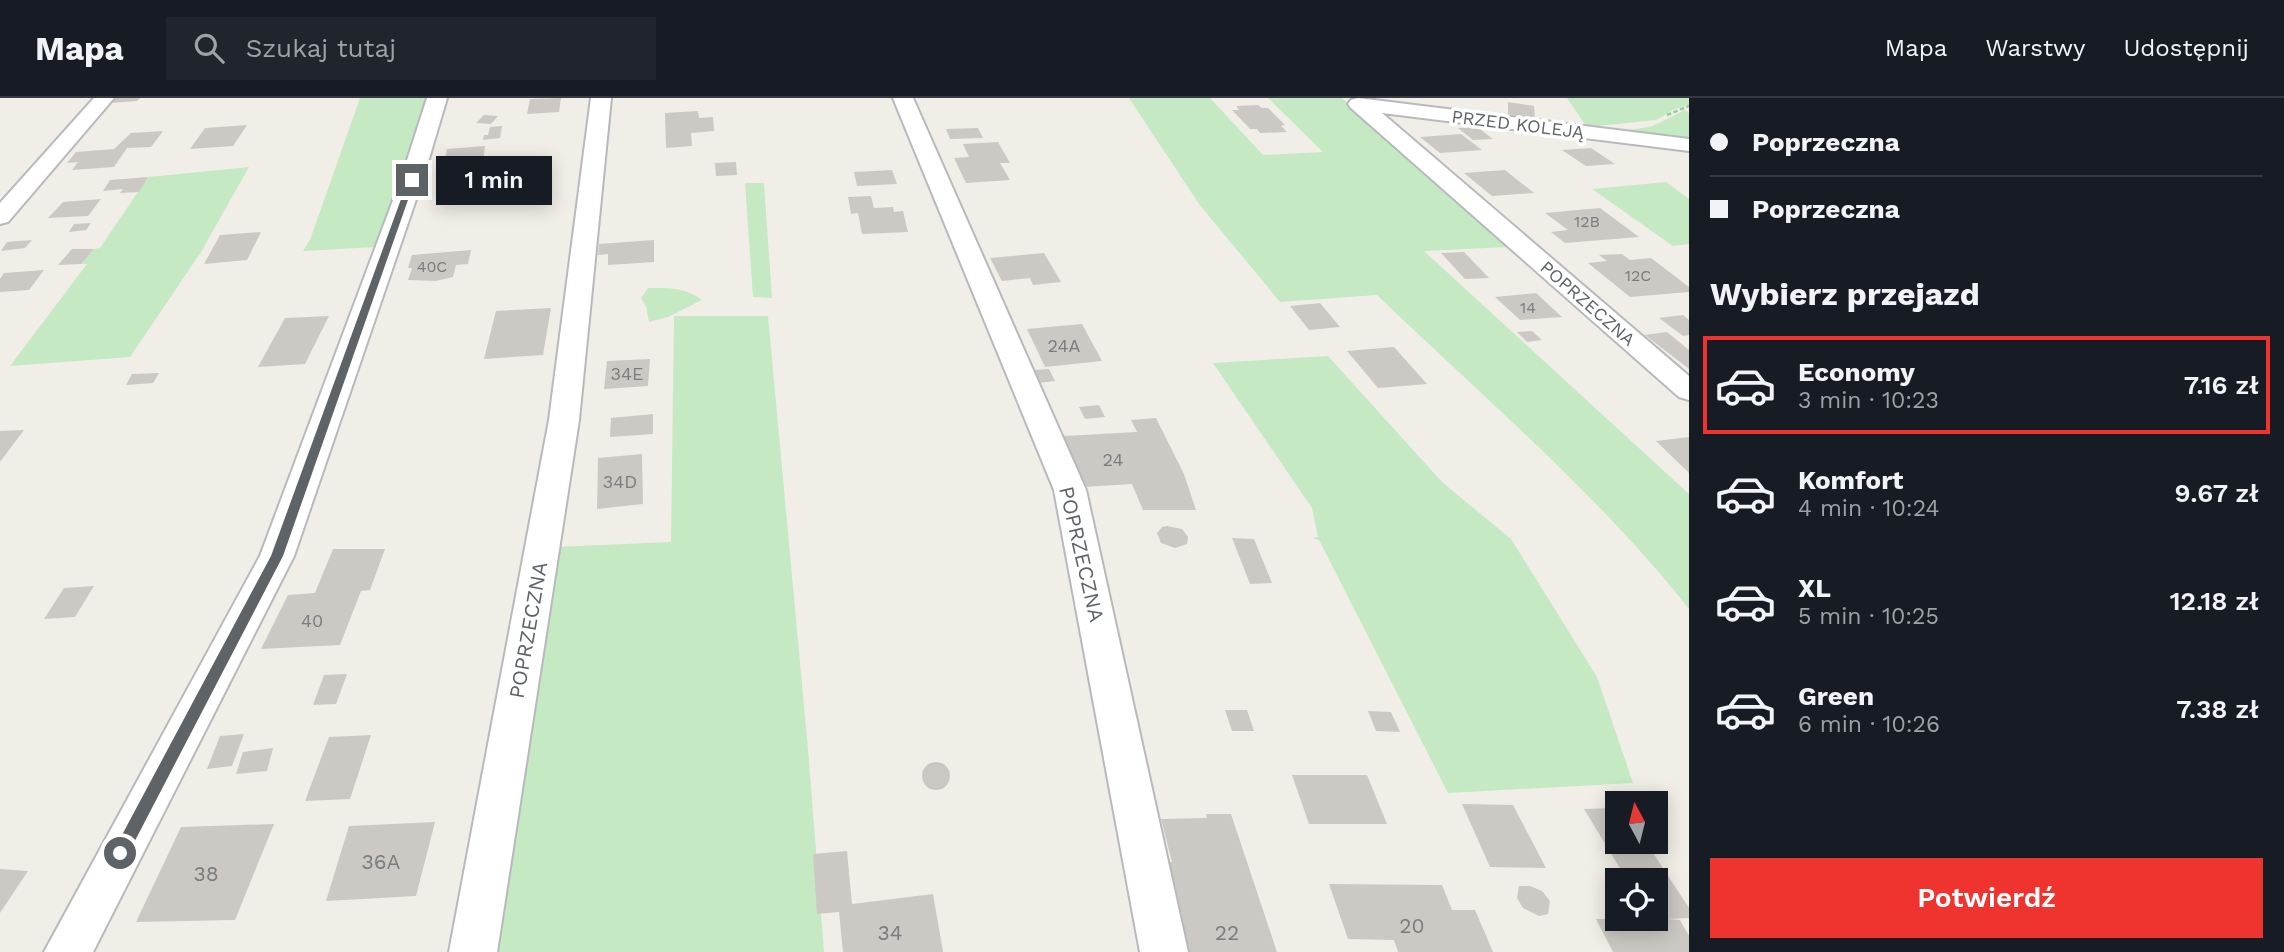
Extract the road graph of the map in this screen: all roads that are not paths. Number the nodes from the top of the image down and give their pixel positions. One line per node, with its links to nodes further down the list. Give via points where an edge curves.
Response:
1 (104, 98): 7 (street)
2 (437, 98): 9 (street, via 277,556)
3 (601, 98): 10 (street, POPRZECZNA, via 564,421)
4 (903, 98): 11 (street, POPRZECZNA, via 1070,490)
5 (1356, 102): 6 (street, PRZED KOLEJĄ); 8 (street, POPRZECZNA)
6 (1689, 145)
7 (0, 217)
8 (1689, 391)
9 (68, 952)
10 (473, 952)
11 (1164, 952)

